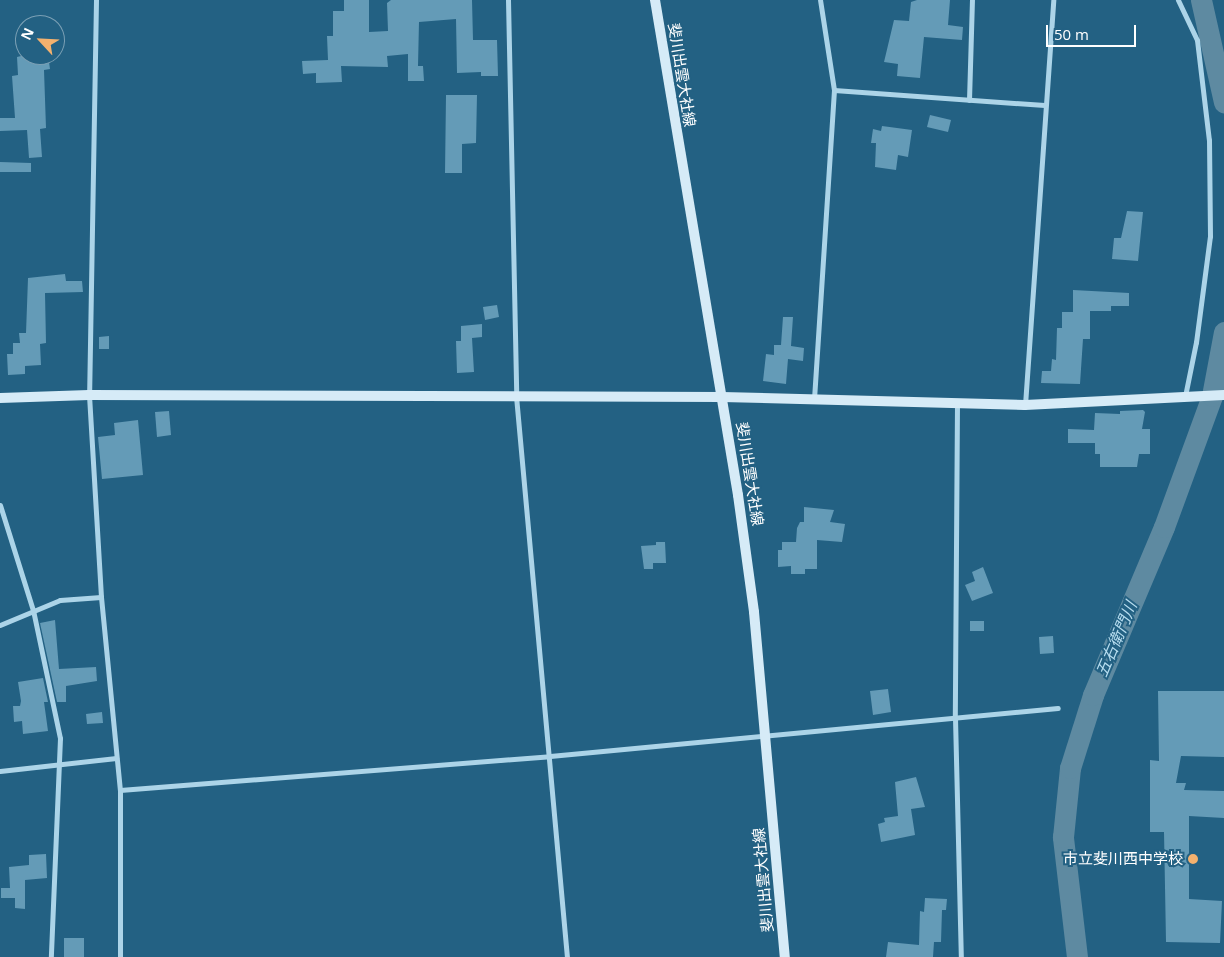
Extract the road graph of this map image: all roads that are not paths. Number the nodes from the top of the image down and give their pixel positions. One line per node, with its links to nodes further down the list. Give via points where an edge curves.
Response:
1 (96, 0): 11 (street)
2 (508, 0): 13 (street)
3 (655, 0): 15 (street, 斐川出雲大社線)
4 (820, 0): 8 (street)
5 (972, 0): 9 (street)
6 (1053, 0): 10 (street)
7 (1178, 0): 14 (street, via 1197,40 1209,140 1210,236 1196,342)
8 (834, 90): 9 (street); 17 (street)
9 (969, 100): 10 (street)
10 (1044, 105): 19 (street)
11 (89, 395): 13 (street); 16 (street); 21 (street)
12 (1224, 395): 14 (street)
13 (516, 396): 15 (street); 27 (street)
14 (1185, 396): 19 (street)
15 (722, 397): 17 (street); 26 (street, 斐川出雲大社線, via 754,612)
16 (0, 398)
17 (814, 400): 18 (street)
18 (957, 404): 19 (street); 25 (street)
19 (1025, 405)
20 (0, 505): 22 (street)
21 (101, 596): 22 (street, via 60,600); 28 (street)
22 (33, 610): 23 (street); 29 (street, via 60,738)
23 (0, 625)
24 (1058, 708): 25 (street)
25 (955, 718): 26 (street); 36 (street)
26 (765, 735): 27 (street); 35 (street, 斐川出雲大社線)
27 (550, 756): 31 (street); 34 (street)
28 (116, 758): 29 (street); 31 (street)
29 (59, 766): 30 (street); 32 (street)
30 (0, 772)
31 (120, 790): 33 (street)
32 (51, 957)
33 (120, 957)
34 (567, 957)
35 (785, 957)
36 (961, 957)

